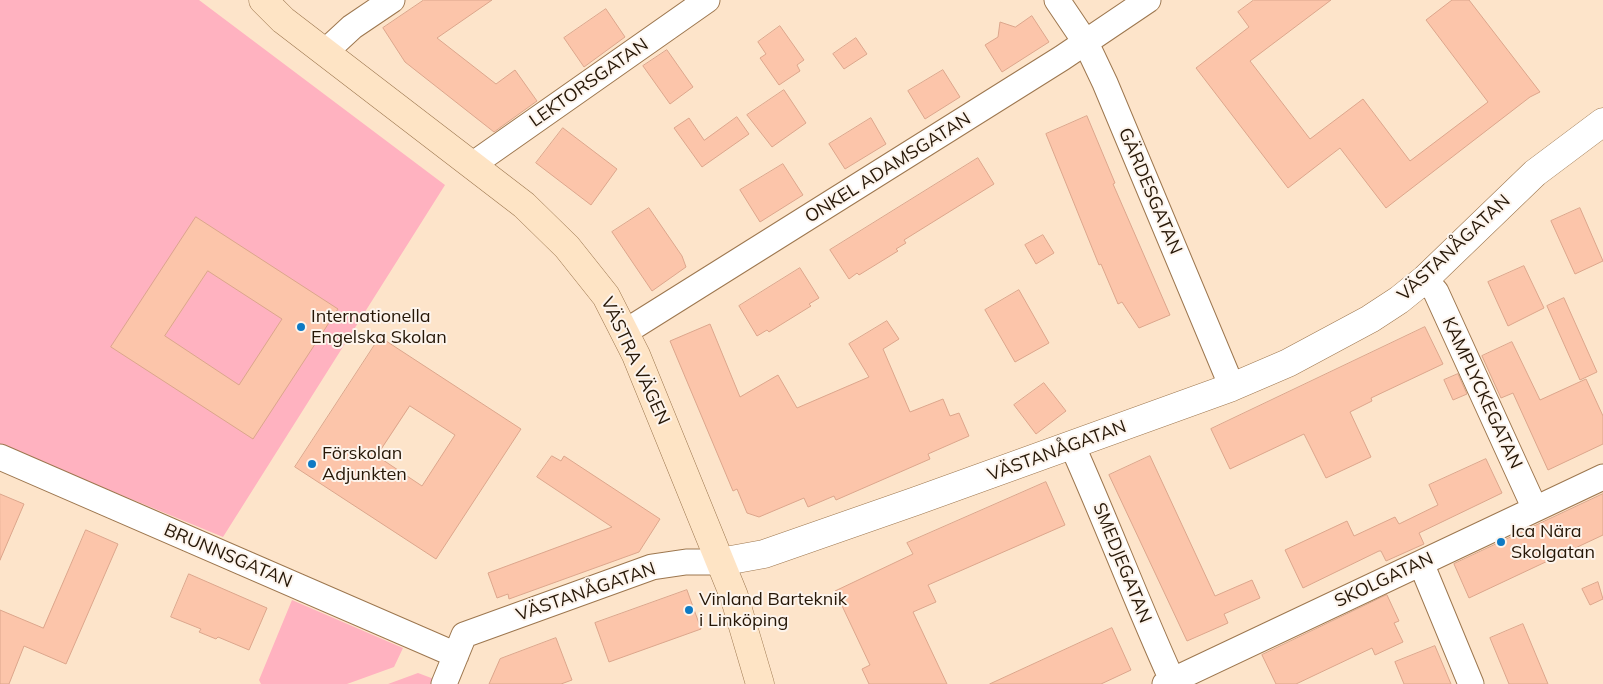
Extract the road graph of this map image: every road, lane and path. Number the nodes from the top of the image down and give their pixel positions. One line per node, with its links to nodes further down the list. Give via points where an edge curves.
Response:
1 (245, 0): 7 (main road, VÄSTRA VÄGEN)
2 (263, 0): 7 (main road, VÄSTRA VÄGEN)
3 (392, 0): 9 (street, via 352,27)
4 (707, 0): 11 (street, LEKTORSGATAN)
5 (1057, 0): 8 (street, GÄRDESGATAN)
6 (1148, 0): 8 (street, ONKEL ADAMSGATAN)
7 (283, 20): 9 (main road, VÄSTRA VÄGEN)
8 (1086, 43): 13 (street, ONKEL ADAMSGATAN); 14 (street, GÄRDESGATAN)
9 (325, 52): 11 (main road, VÄSTRA VÄGEN)
10 (1603, 122): 12 (street, VÄSTANÅGATAN, via 1534,173)
11 (472, 165): 13 (main road, VÄSTRA VÄGEN, via 524,205 568,247 606,296)
12 (1425, 278): 14 (street, VÄSTANÅGATAN, via 1370,319); 18 (street, KAMPLYCKEGATAN, via 1436,292)
13 (625, 332): 19 (main road, VÄSTRA VÄGEN)
14 (1232, 387): 15 (street, VÄSTANÅGATAN)
15 (1072, 445): 19 (street, VÄSTANÅGATAN, via 764,554); 22 (street, SMEDJEGATAN, via 1138,605)
16 (0, 457): 21 (street, BRUNNSGATAN)
17 (1603, 477): 18 (street, SKOLGATAN)
18 (1535, 509): 20 (street, SKOLGATAN)
19 (720, 562): 21 (street, VÄSTANÅGATAN, via 652,567 464,635); 24 (main road, VÄSTRA VÄGEN, via 734,596)
20 (1421, 563): 22 (street, SKOLGATAN); 25 (street)
21 (456, 655): 23 (street, VÄSTANÅGATAN)
22 (1175, 681)
23 (444, 684)
24 (760, 684)
25 (1471, 684)

